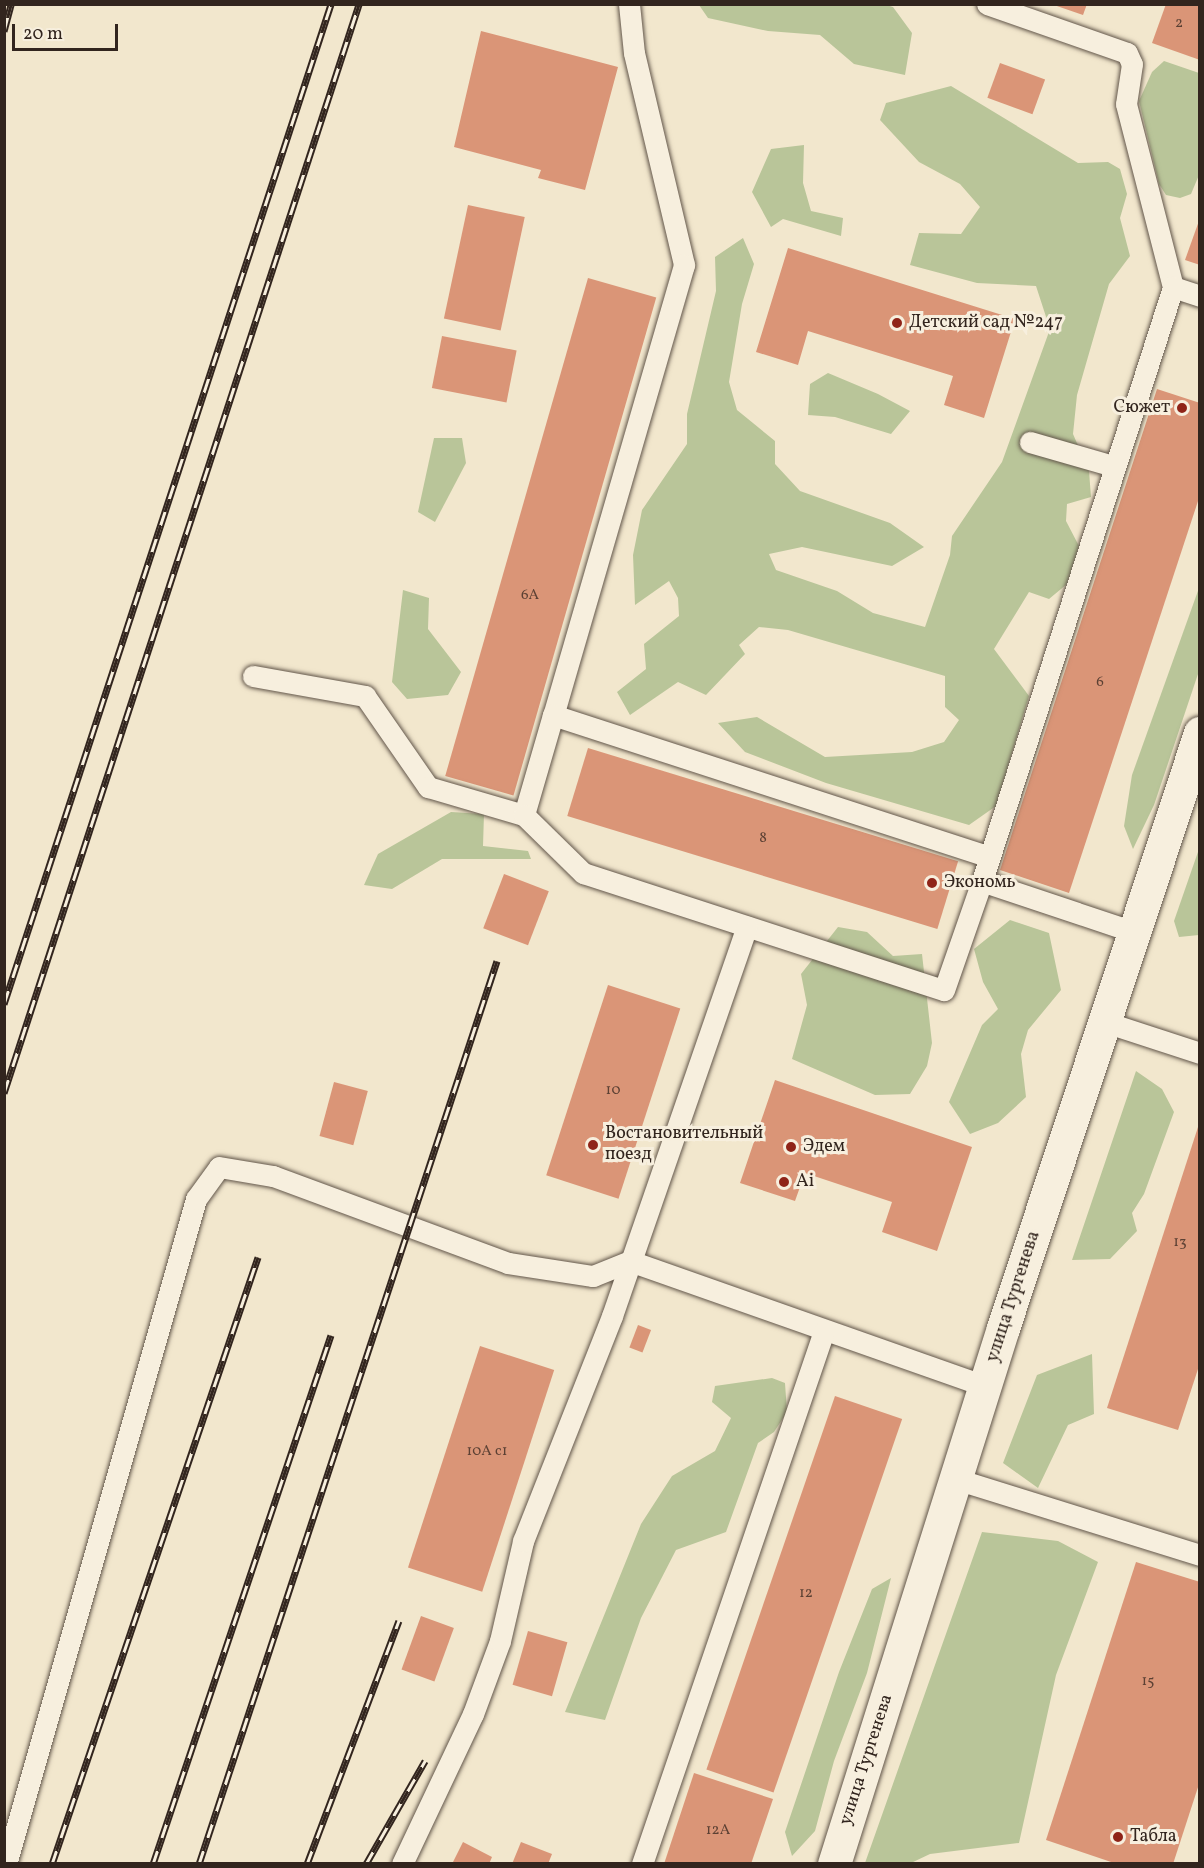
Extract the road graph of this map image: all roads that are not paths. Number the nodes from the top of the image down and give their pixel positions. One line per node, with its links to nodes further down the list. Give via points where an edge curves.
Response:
1 (629, 4): 8 (lane, via 636,64 684,265)
2 (987, 4): 3 (lane, via 1127,53 1132,64 1125,104)
3 (1173, 287): 4 (lane); 6 (lane)
4 (1200, 296)
5 (1030, 442): 6 (lane)
6 (1113, 466): 11 (lane)
7 (253, 676): 10 (lane, via 364,696 428,788)
8 (553, 715): 10 (lane); 11 (lane)
9 (1200, 733): 14 (main road, улица Тургенева)
10 (524, 815): 13 (lane, via 584,873)
11 (988, 856): 12 (lane)
12 (982, 881): 13 (lane, via 944,990); 14 (lane)
13 (747, 927): 17 (lane)
14 (1134, 932): 15 (main road, улица Тургенева)
15 (1105, 1022): 16 (lane); 19 (main road, улица Тургенева)
16 (1200, 1053)
17 (630, 1261): 18 (lane); 22 (lane, via 593,1276 508,1263 273,1176 219,1167 196,1199); 23 (lane, via 523,1541 500,1641 473,1714)
18 (824, 1331): 19 (lane); 24 (lane)
19 (985, 1386): 20 (main road, улица Тургенева)
20 (956, 1479): 21 (lane); 25 (main road, улица Тургенева)
21 (1200, 1555)
22 (6, 1863)
23 (402, 1863)
24 (642, 1863)
25 (834, 1863)

